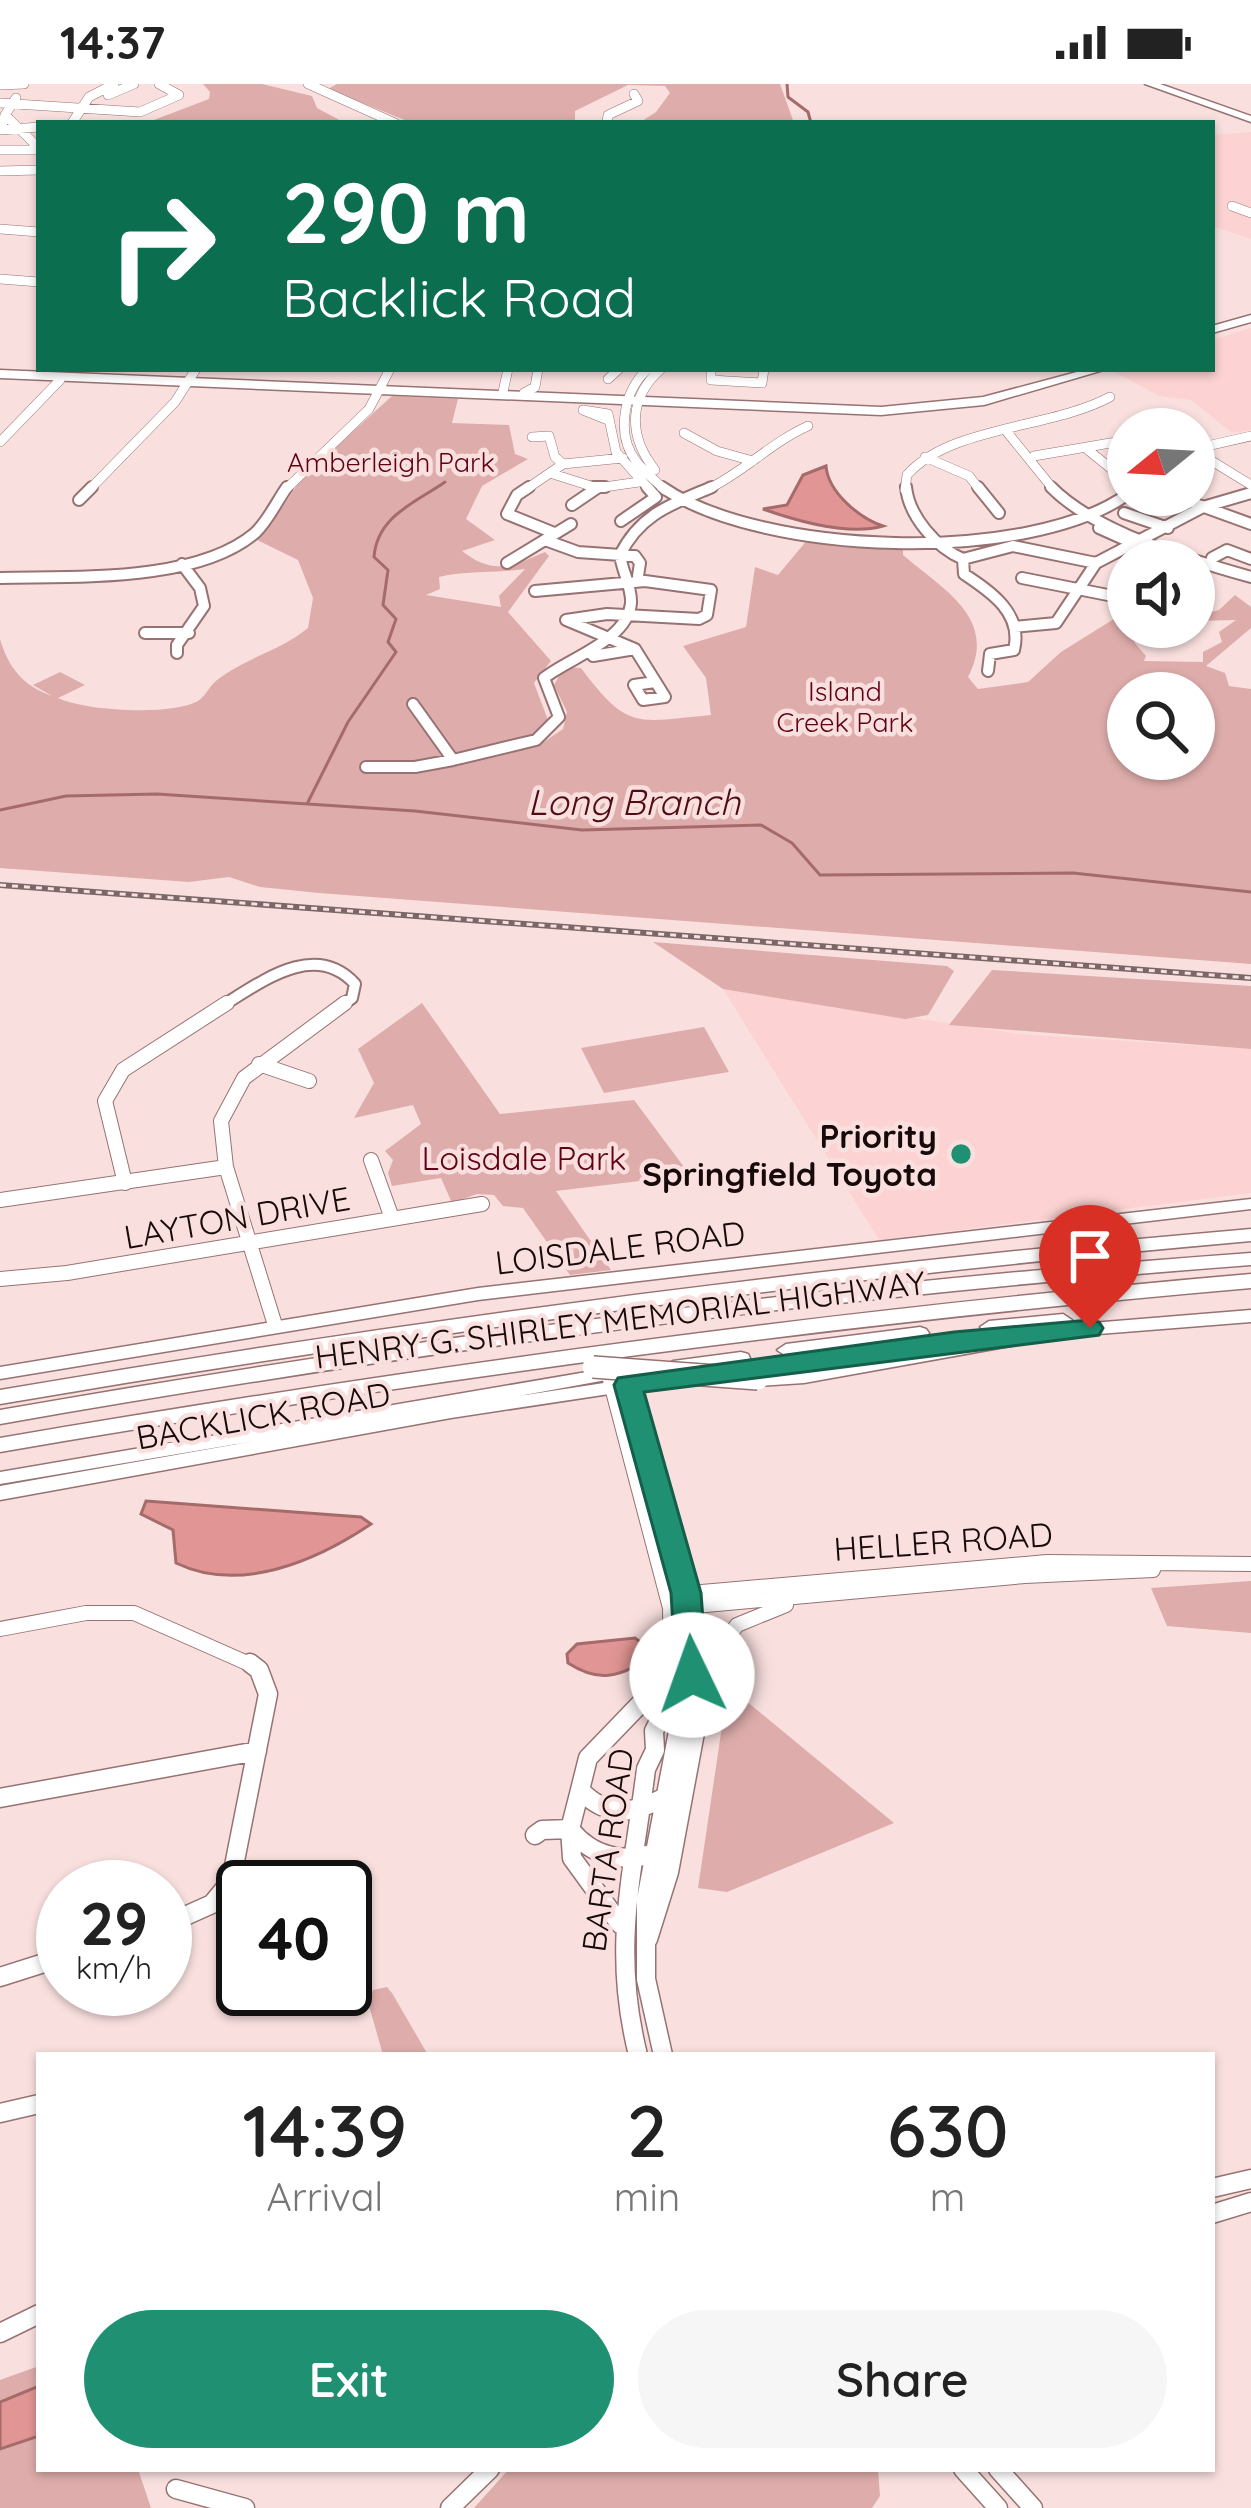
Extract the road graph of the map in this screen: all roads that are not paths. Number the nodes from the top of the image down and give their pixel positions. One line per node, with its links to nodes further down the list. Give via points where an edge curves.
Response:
1 (87, 84): 10 (street)
2 (114, 84): 10 (street)
3 (134, 84): 15 (street)
4 (159, 84): 15 (street, via 179,95 140,112)
5 (308, 84): 18 (street)
6 (1150, 84): 16 (main road)
7 (1160, 84): 16 (main road)
8 (0, 85): 9 (street)
9 (24, 85): 12 (street); 12 (street, via 41,98)
10 (103, 88): 14 (street)
11 (634, 94): 19 (street, via 638,101)
12 (15, 100): 13 (street); 14 (street); 21 (street, via 1,130)
13 (0, 103)
14 (82, 106): 15 (street); 17 (street)
15 (96, 106)
16 (1251, 117)
17 (74, 120)
18 (388, 120)
19 (607, 120)
20 (36, 128): 21 (street)
21 (21, 130): 22 (street)
22 (36, 147)
23 (36, 149): 24 (street)
24 (0, 150)
25 (36, 170): 26 (street)
26 (0, 171)
27 (1251, 201): 28 (street, via 1232,206)
28 (1251, 212)
29 (0, 229): 30 (street)
30 (36, 232)
31 (0, 279): 32 (street)
32 (36, 282)
33 (1251, 321): 34 (main road)
34 (1215, 332)
35 (0, 371): 46 (main road); 48 (main road)
36 (389, 372): 49 (street)
37 (507, 372): 50 (street)
38 (538, 372): 51 (street, via 535,387)
39 (616, 372): 47 (street)
40 (644, 372): 53 (street, via 634,381)
41 (658, 372): 53 (street)
42 (711, 372): 43 (street, via 717,383 750,385 762,383)
43 (764, 372)
44 (1072, 372): 53 (main road, via 920,405)
45 (1090, 372): 53 (main road, via 923,409)
46 (190, 378): 48 (main road); 49 (main road); 77 (street)
47 (608, 379)
48 (60, 380): 60 (street)
49 (380, 390): 50 (main road); 53 (main road); 103 (street, via 369,410 291,481 257,531)
50 (503, 392): 51 (main road)
51 (524, 393): 53 (main road)
52 (1110, 397): 56 (street)
53 (633, 399): 65 (street, via 622,433); 76 (street, via 641,453)
54 (608, 420): 67 (street)
55 (808, 426): 68 (street)
56 (1007, 432): 64 (street); 66 (street)
57 (684, 433): 68 (street)
58 (532, 436): 69 (street, via 549,436)
59 (1251, 436): 61 (street)
60 (0, 442)
61 (1215, 444)
62 (1107, 445): 63 (street)
63 (1088, 450): 64 (street); 71 (street)
64 (1034, 456): 83 (street, via 1054,491)
65 (631, 457): 67 (street); 76 (street)
66 (925, 457): 82 (street, via 969,476); 95 (street, via 904,491)
67 (616, 459): 69 (street); 73 (street)
68 (753, 461): 76 (street)
69 (562, 464): 72 (street)
70 (1215, 464): 75 (street)
71 (1107, 465)
72 (554, 474): 74 (street); 91 (street, via 517,495 507,514)
73 (639, 482): 74 (street); 86 (street, via 656,496 625,518)
74 (598, 488): 80 (street)
75 (1251, 489): 78 (street)
76 (689, 497): 86 (street); 95 (street, via 798,534)
77 (79, 500)
78 (1215, 502)
79 (1107, 503): 83 (street)
80 (572, 505)
81 (1215, 511): 88 (street)
82 (999, 513)
83 (1090, 513): 92 (street); 95 (street, via 1028,535)
84 (1133, 516): 90 (street)
85 (1188, 516): 90 (street)
86 (645, 519): 98 (street)
87 (571, 524): 91 (street)
88 (1251, 524)
89 (1099, 528): 93 (street)
90 (1168, 528): 92 (street)
91 (549, 537): 97 (street); 104 (street)
92 (1145, 538): 94 (street); 106 (street)
93 (1122, 540)
94 (1140, 540)
95 (936, 541): 102 (street, via 944,554)
96 (614, 542): 97 (street)
97 (596, 554): 98 (street)
98 (620, 555): 110 (street); 110 (street, via 638,558)
99 (1215, 556): 100 (street, via 1227,550)
100 (1249, 556): 106 (street)
101 (1107, 557): 105 (street)
102 (963, 559): 105 (street, via 1030,545); 115 (street, via 964,574 1004,604)
103 (182, 563): 108 (street, via 116,575); 117 (street, via 206,604)
104 (507, 563)
105 (1096, 563): 112 (street)
106 (1227, 571): 107 (street)
107 (1251, 577)
108 (0, 578)
109 (1022, 578): 112 (street)
110 (631, 579): 111 (street); 114 (street); 114 (street, via 711,590 699,620)
111 (535, 591)
112 (1077, 591): 113 (street); 115 (street, via 1056,623)
113 (1107, 595)
114 (628, 615): 118 (street); 118 (street, via 566,620)
115 (1015, 627): 122 (street, via 1018,646 993,652)
116 (146, 633): 117 (street)
117 (189, 633): 120 (street)
118 (608, 638): 119 (street); 125 (street, via 544,679 559,717 551,730)
119 (635, 649): 121 (street); 123 (street)
120 (177, 653)
121 (593, 656)
122 (988, 671)
123 (656, 682)
124 (413, 704): 125 (street)
125 (453, 760): 126 (street)
126 (366, 767)
127 (259, 1064): 128 (street); 130 (street, via 224,1111); 131 (street, via 352,998 355,984 337,968 281,969 123,1070 105,1101)
128 (309, 1081)
129 (371, 1160): 135 (street)
130 (226, 1167): 131 (street); 138 (street)
131 (124, 1184): 132 (street)
132 (0, 1200)
133 (482, 1204): 135 (street, LAYTON DRIVE)
134 (1251, 1204): 146 (main road, LOISDALE ROAD, via 634,1274)
135 (392, 1218): 138 (street, LAYTON DRIVE)
136 (1251, 1223): 139 (highway)
137 (1251, 1235): 139 (highway, HENRY G. SHIRLEY MEMORIAL HIGHWAY)
138 (250, 1242): 141 (street, LAYTON DRIVE); 146 (street)
139 (1120, 1246): 151 (highway, HENRY G. SHIRLEY MEMORIAL HIGHWAY, via 559,1309)
140 (1251, 1258): 143 (highway)
141 (0, 1280)
142 (1251, 1281): 150 (highway, HENRY G. SHIRLEY MEMORIAL HIGHWAY, via 708,1336)
143 (848, 1293): 150 (highway, via 381,1372); 152 (highway, via 398,1350)
144 (1251, 1304): 149 (main road, BACKLICK ROAD, via 914,1334)
145 (1251, 1316): 147 (main road, BACKLICK ROAD)
146 (275, 1325): 148 (main road, LOISDALE ROAD)
147 (1058, 1331): 149 (main road, BACKLICK ROAD); 149 (highway, bridge, via 804,1376)
148 (0, 1373)
149 (613, 1377): 153 (highway, via 334,1400); 154 (main road, BACKLICK ROAD); 155 (main road, BACKLICK ROAD); 159 (street, BARTA ROAD)
150 (288, 1396): 153 (highway, HENRY G. SHIRLEY MEMORIAL HIGHWAY)
151 (0, 1397)
152 (0, 1417)
153 (0, 1450)
154 (0, 1478)
155 (0, 1492)
156 (1223, 1564): 157 (street, HELLER ROAD); 158 (street, HELLER ROAD); 159 (street, HELLER ROAD, via 1047,1562)
157 (1251, 1564)
158 (856, 1592): 159 (street, HELLER ROAD); 163 (street, via 780,1606 737,1625 712,1651)
159 (678, 1600): 161 (street, BARTA ROAD); 162 (street, BARTA ROAD)
160 (0, 1629): 164 (street, via 124,1611 226,1651 254,1665 266,1682)
161 (691, 1660): 163 (street); 166 (street, BARTA ROAD)
162 (670, 1672): 165 (street, via 588,1758); 168 (street, BARTA ROAD)
163 (703, 1692): 175 (street, via 669,1872)
164 (257, 1751): 167 (street); 173 (street, via 231,1881)
165 (580, 1790): 168 (street, via 607,1814); 169 (street)
166 (668, 1796): 168 (street); 171 (street, BARTA ROAD)
167 (0, 1798)
168 (640, 1810): 172 (street, BARTA ROAD)
169 (570, 1829): 170 (street); 172 (street, via 587,1849); 174 (street, via 573,1867)
170 (535, 1835)
171 (657, 1852): 172 (street); 175 (street, BARTA ROAD)
172 (631, 1858): 174 (street, BARTA ROAD)
173 (192, 1913)
174 (620, 1924): 178 (street, BARTA ROAD, via 621,1983)
175 (644, 1948): 179 (street, BARTA ROAD)
176 (36, 1966): 177 (street)
177 (0, 1977)
178 (637, 2052)
179 (662, 2052)
180 (36, 2105): 181 (street)
181 (0, 2113)
182 (1251, 2180): 183 (street)
183 (1215, 2187)
184 (1251, 2202): 185 (street)
185 (1215, 2213)
186 (36, 2315): 187 (street)
187 (0, 2333)
188 (487, 2472): 194 (street)
189 (966, 2472): 195 (street)
190 (1001, 2472): 196 (street)
191 (1011, 2472): 196 (street)
192 (176, 2489): 193 (street)
193 (245, 2508)
194 (450, 2508)
195 (998, 2508)
196 (1036, 2508)

